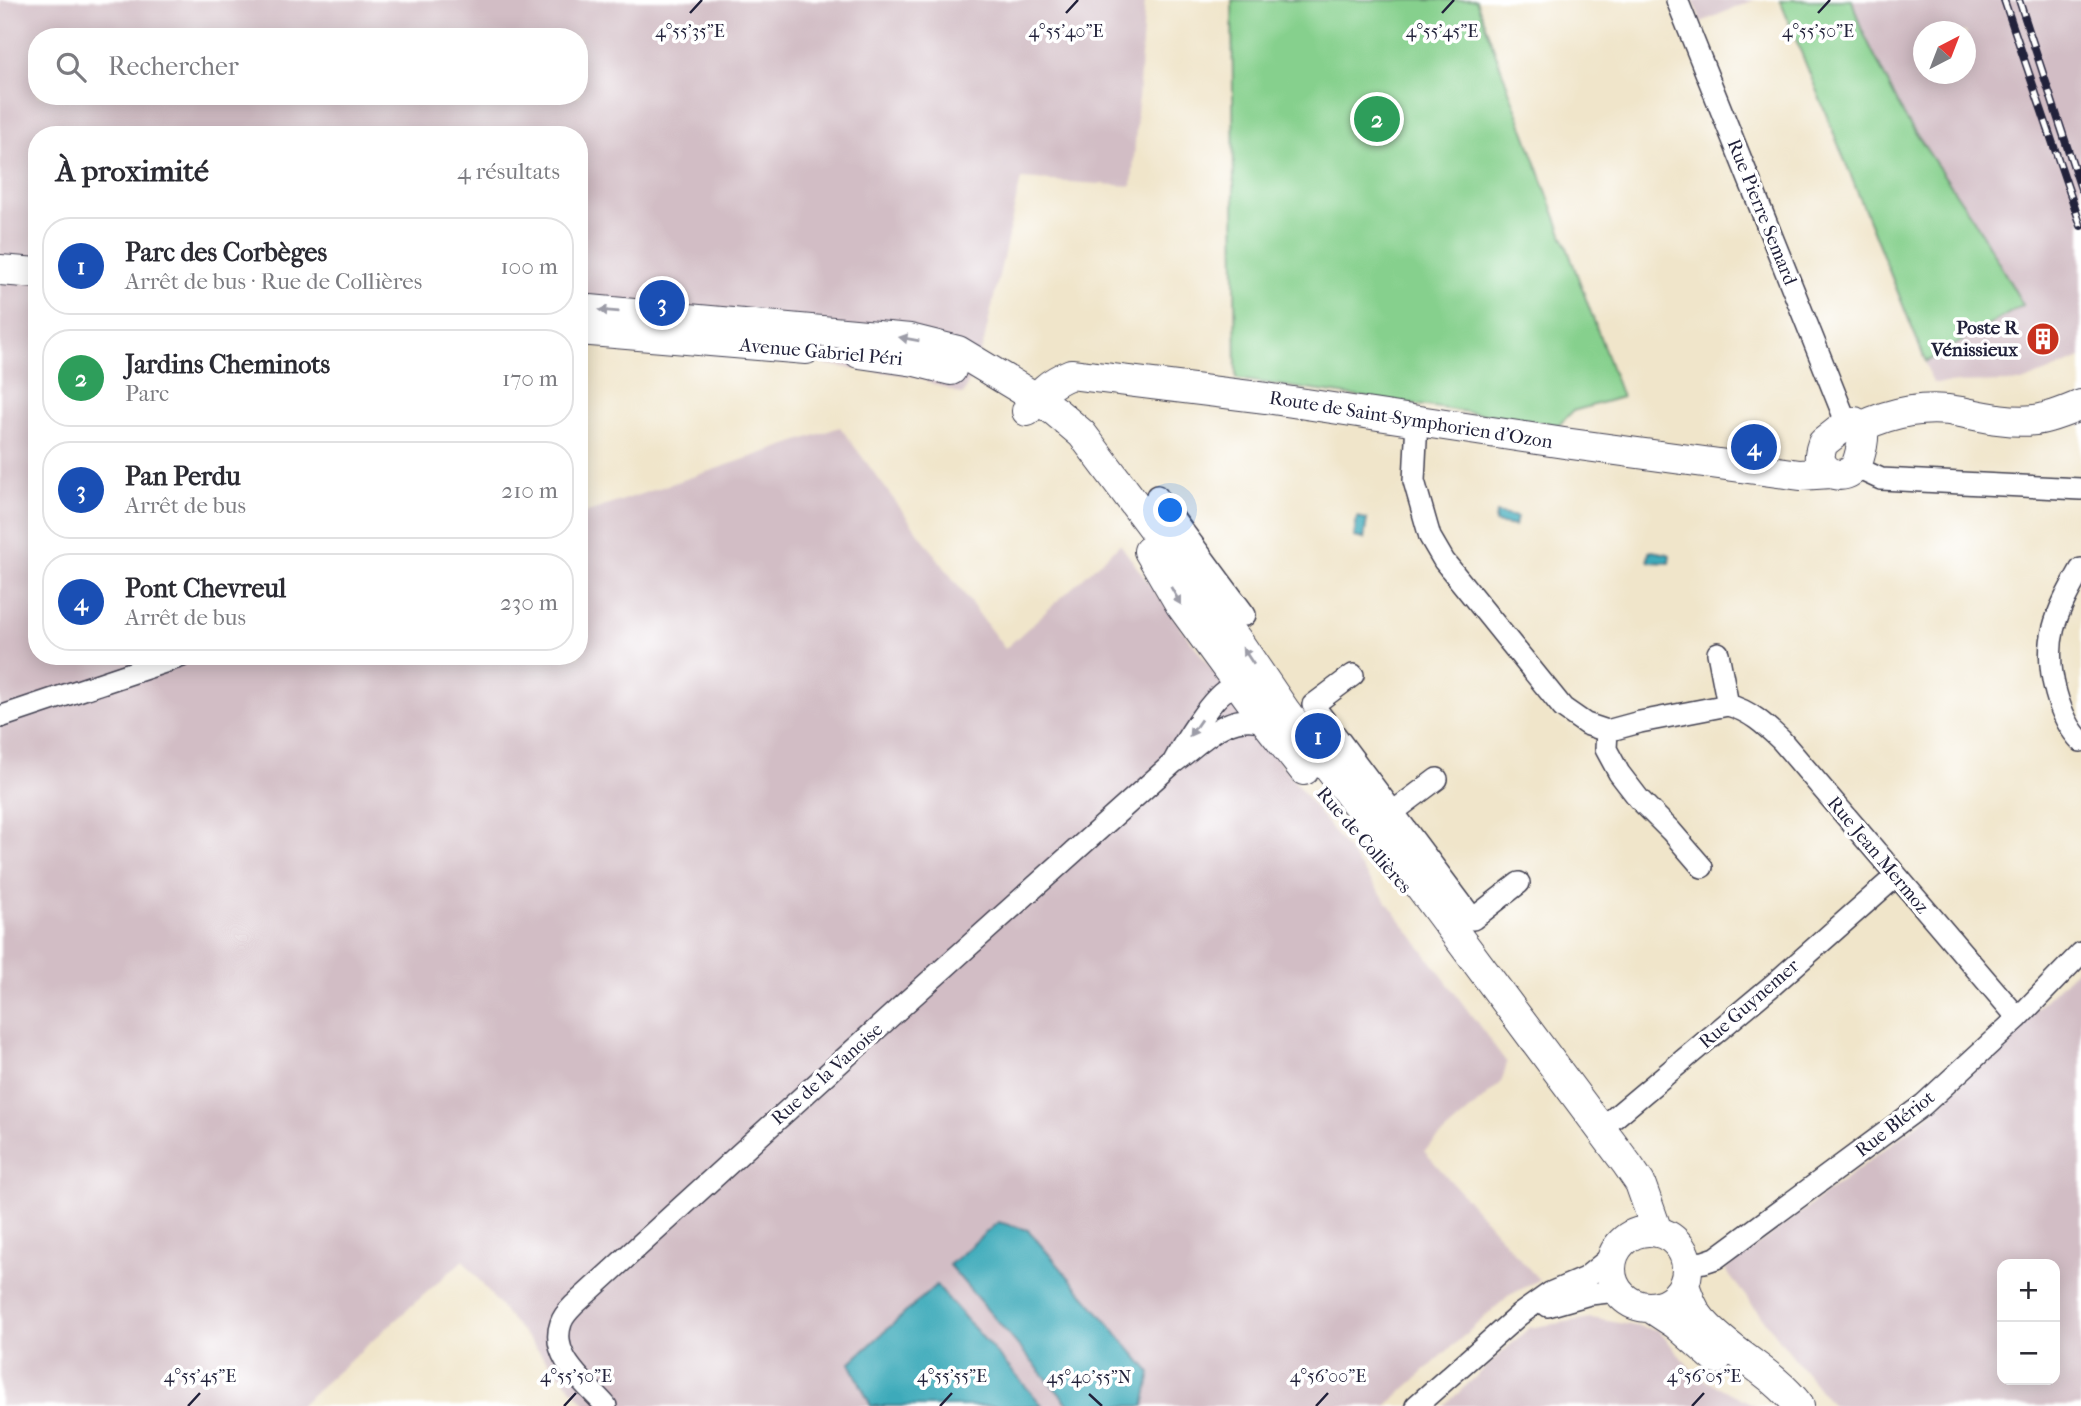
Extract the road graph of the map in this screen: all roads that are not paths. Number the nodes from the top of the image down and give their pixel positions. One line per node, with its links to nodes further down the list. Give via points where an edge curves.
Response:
1 (1677, 0): 10 (street, Rue Pierre Semard)
2 (0, 270): 3 (main road)
3 (28, 272)
4 (588, 311): 6 (main road, one-way to 4)
5 (588, 330): 6 (main road, Avenue Gabriel Péri)
6 (716, 332): 8 (main road, Avenue Gabriel Péri, via 927,363)
7 (2081, 405): 10 (main road, via 2036,420 1917,410)
8 (1041, 412): 9 (main road, Route de Saint-Symphorien d'Ozon, via 1054,381 1071,374); 16 (main road, Rue de Collières, via 1082,434); 22 (main road, Rue de Collières, one-way to 22, via 1155,559 1180,604)
9 (1417, 420): 12 (main road, Route de Saint-Symphorien d'Ozon); 26 (street, via 1414,481 1430,537 1444,561 1563,708 1586,724)
10 (1854, 425): 11 (main road); 13 (main road, via 1864,435)
11 (1823, 443): 12 (main road, via 1802,452); 13 (main road, via 1822,464)
12 (1726, 464): 13 (main road, via 1800,475)
13 (1843, 470): 14 (street, via 1881,479)
14 (2081, 489)
15 (1157, 496): 16 (street, Rue de Collières)
16 (1193, 563): 18 (street, Rue de Collières); 25 (main road, Rue de Collières, one-way to 16)
17 (2081, 569): 27 (street, via 2059,612 2049,653 2060,709)
18 (1245, 615)
19 (1717, 653): 23 (street)
20 (155, 665): 24 (street)
21 (1353, 675): 29 (street, Rue de Collières, via 1313,705)
22 (1241, 687): 25 (main road, Rue de Collières); 28 (street, Rue de la Vanoise, one-way to 28, via 1231,687 1211,704)
23 (1728, 705): 26 (street); 33 (street, Rue Jean Mermoz, via 1758,719 1781,740)
24 (0, 717)
25 (1276, 717): 28 (street, Rue de la Vanoise, via 1241,719 1214,729); 29 (main road, Rue de Collières); 38 (main road, Rue de Collières, via 1345,822 1399,877 1622,1177)
26 (1607, 731): 32 (street, via 1606,749 1619,773)
27 (2081, 741)
28 (1172, 763): 44 (street, Rue de la Vanoise, via 574,1305 561,1321 558,1343 566,1361)
29 (1342, 766): 31 (street, Rue de Collières); 37 (main road, Rue de Collières, via 1408,870)
30 (1437, 779): 31 (street, Rue de Collières)
31 (1393, 812): 34 (street, Rue de Collières, via 1473,919)
32 (1702, 867)
33 (1896, 876): 36 (street, Rue Jean Mermoz); 37 (street, Rue Guynemer)
34 (1519, 883)
35 (2081, 953): 36 (street, Rue Blériot)
36 (2018, 1018): 40 (street, Rue Blériot, via 1923,1105 1716,1258)
37 (1601, 1129): 38 (main road, Rue de Collières, via 1640,1183)
38 (1648, 1231): 39 (main road, via 1628,1236); 40 (main road, via 1677,1242 1684,1252)
39 (1612, 1256): 41 (main road, via 1610,1268); 43 (street, via 1585,1278 1550,1293)
40 (1686, 1275): 42 (main road, via 1670,1301); 47 (main road, via 1692,1305 1703,1322 1773,1378)
41 (1617, 1291): 42 (main road, via 1638,1306); 43 (street, via 1590,1294)
42 (1650, 1307): 46 (main road)
43 (1519, 1315): 45 (street)
44 (606, 1406)
45 (1416, 1406)
46 (1786, 1406)
47 (1799, 1406)

